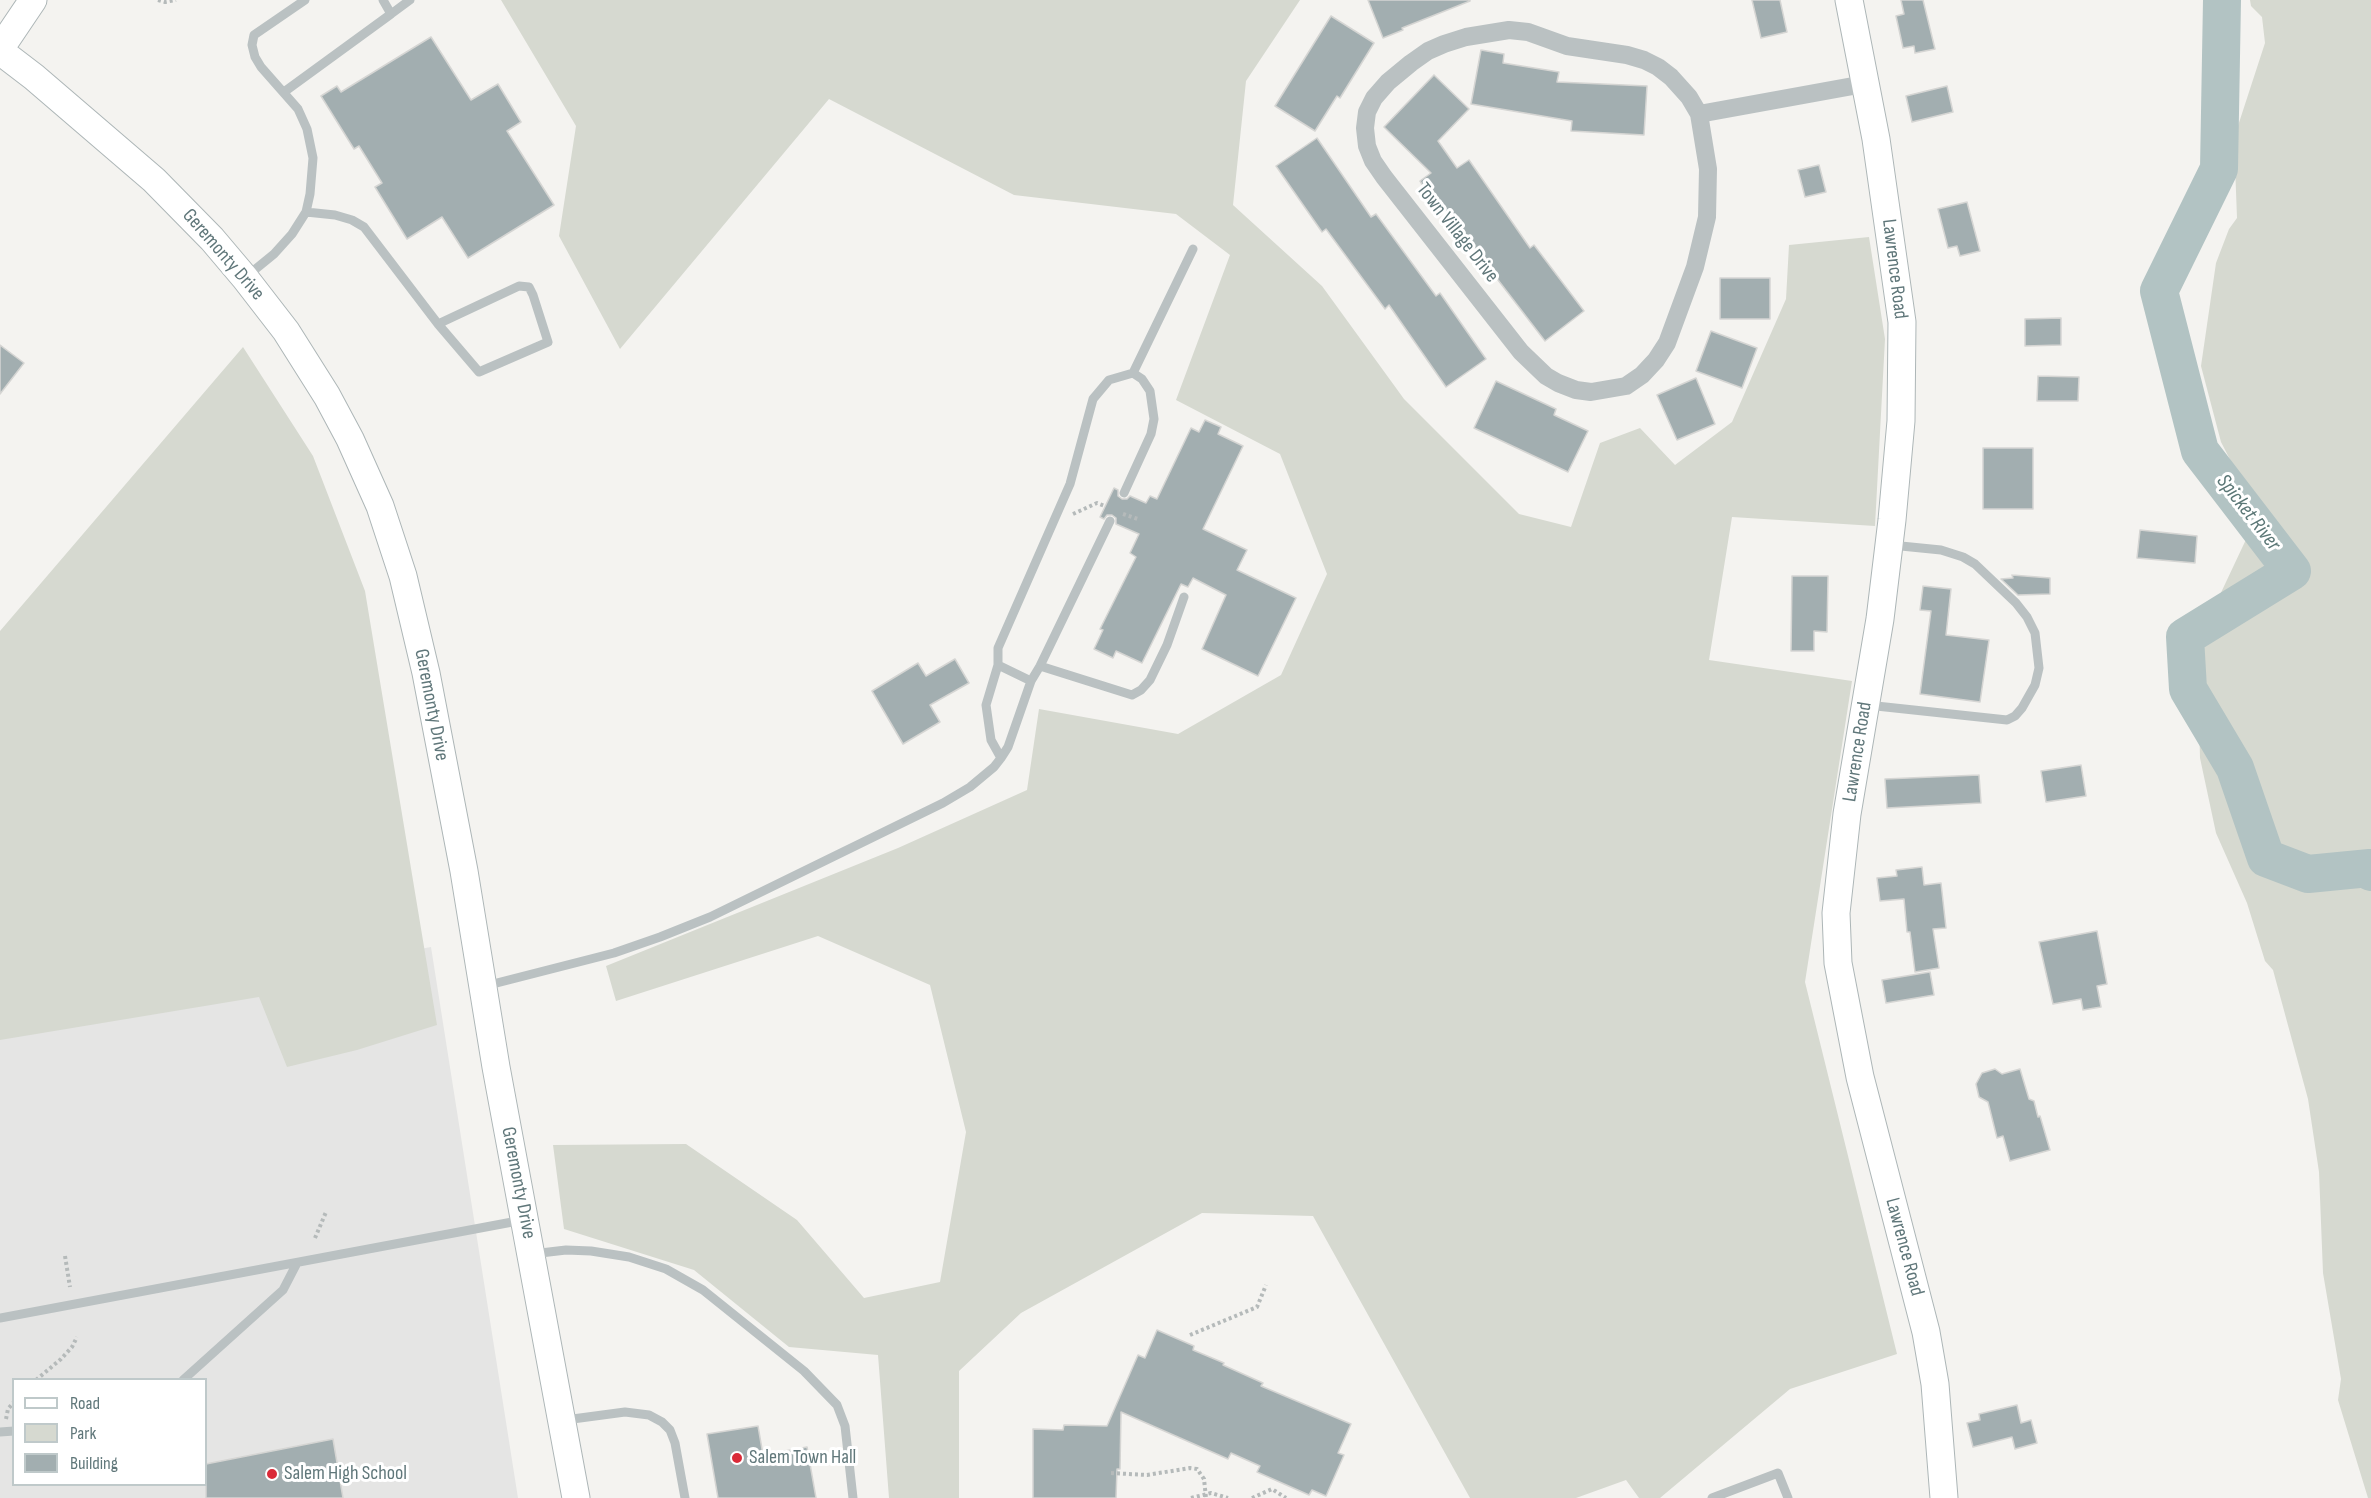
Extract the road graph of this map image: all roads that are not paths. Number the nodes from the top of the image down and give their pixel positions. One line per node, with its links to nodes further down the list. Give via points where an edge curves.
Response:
1 (33, 0): 7 (street)
2 (305, 0): 9 (lane, via 255,35 252,45 261,67)
3 (383, 0): 6 (lane)
4 (410, 0): 6 (lane)
5 (1849, 0): 8 (street, Lawrence Road)
6 (392, 14): 9 (lane)
7 (0, 50): 13 (street, Geremonty Drive, via 154,180)
8 (1864, 84): 10 (street); 18 (street, Lawrence Road, via 1902,322 1901,421)
9 (284, 92): 11 (lane, via 298,109 311,143 312,175)
10 (1700, 114): 10 (street, Town Village Drive, via 1671,77 1644,60 1567,46 1528,32 1509,30 1466,37 1428,51 1374,98 1365,128 1367,146 1384,177 1521,352 1558,383 1591,392 1611,390 1634,381 1667,343 1695,267 1707,217 1708,169)
11 (306, 212): 13 (lane, via 274,254); 14 (lane, via 335,215 364,227)
12 (1193, 249): 15 (lane)
13 (245, 278): 25 (street, Geremonty Drive, via 286,330 327,396 380,506 403,576 426,673)
14 (438, 324): 14 (lane, via 479,372 548,342 529,287 519,286)
15 (1132, 373): 16 (lane, via 1150,391 1154,419); 20 (lane, via 1109,380 1093,399 1070,484 998,648)
16 (1124, 493)
17 (1110, 521): 21 (lane)
18 (1889, 544): 23 (street, Lawrence Road); 23 (lane, via 1941,550 1975,564 2027,617 2035,633 2039,668 2022,708 2007,720)
19 (1184, 597): 21 (lane, via 1167,645 1141,690 1132,694)
20 (998, 665): 22 (lane); 24 (lane, via 986,705 991,740)
21 (1040, 666): 22 (lane)
22 (1031, 681): 24 (lane)
23 (1865, 705): 37 (street, Lawrence Road, via 1837,902 1838,963 1860,1077 1926,1332 1935,1384)
24 (1001, 758): 25 (lane, via 984,777 943,802 710,916 614,953)
25 (483, 986): 26 (street, Geremonty Drive)
26 (526, 1220): 27 (street, Geremonty Drive); 28 (lane)
27 (532, 1254): 31 (street, Geremonty Drive); 34 (lane, via 583,1250 629,1257 666,1269 703,1290 804,1371 837,1405 845,1426)
28 (297, 1263): 29 (lane); 30 (lane, via 283,1290)
29 (0, 1318)
30 (185, 1378)
31 (562, 1421): 32 (street, Geremonty Drive); 33 (lane, via 625,1412 649,1415 662,1422 675,1443)
32 (576, 1498)
33 (685, 1498)
34 (853, 1498)
35 (1712, 1498): 36 (lane, via 1778,1473)
36 (1788, 1498)
37 (1944, 1498)

